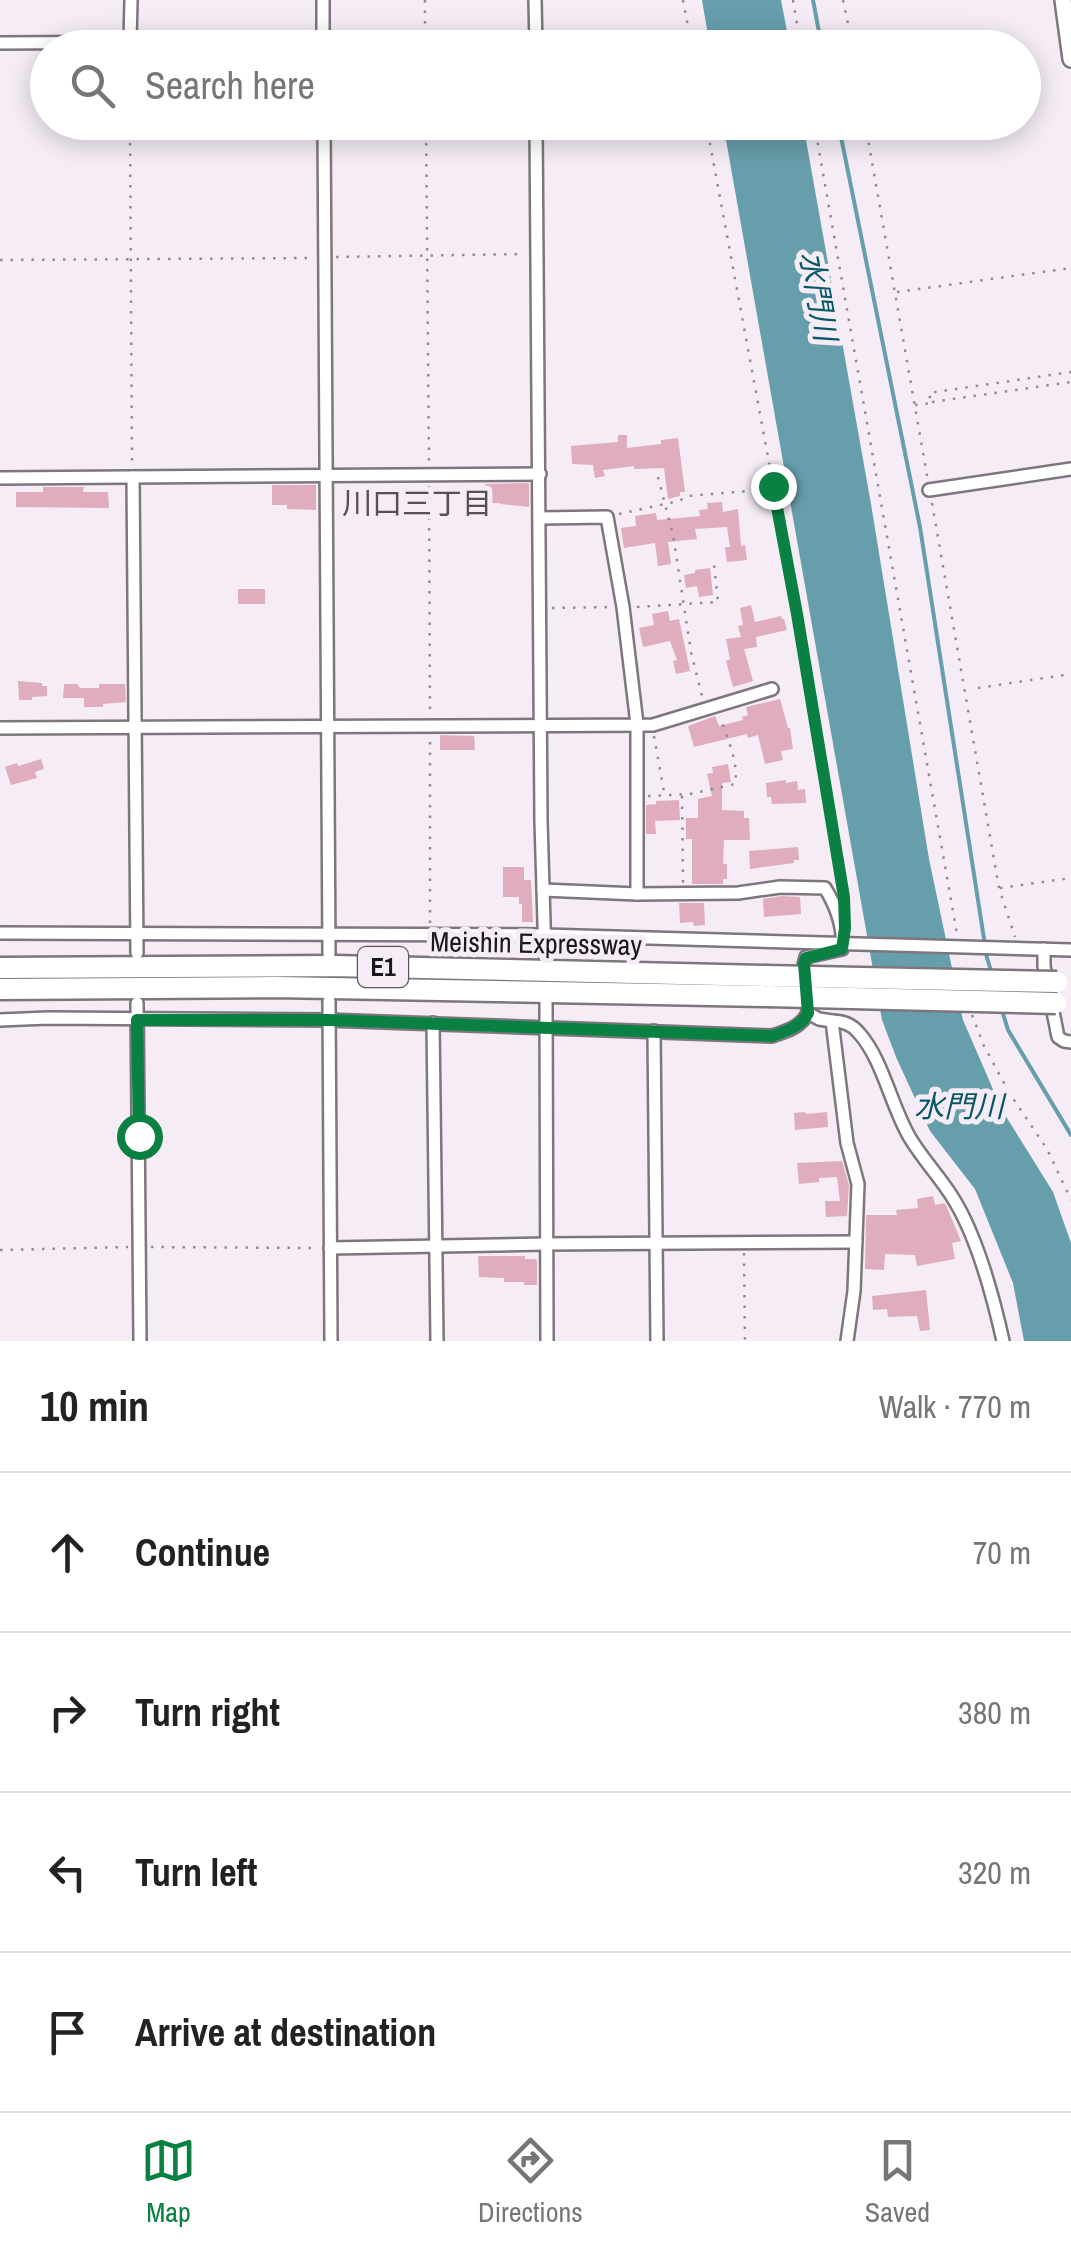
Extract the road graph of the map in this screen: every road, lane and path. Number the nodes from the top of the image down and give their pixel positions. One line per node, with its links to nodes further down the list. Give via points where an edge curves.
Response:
1 (131, 0): 9 (street)
2 (323, 0): 10 (street)
3 (425, 0): 11 (path)
4 (536, 0): 12 (street)
5 (682, 0): 13 (path)
6 (793, 0): 14 (path)
7 (843, 0): 15 (path)
8 (1063, 0): 18 (street)
9 (130, 30)
10 (323, 30)
11 (426, 30)
12 (536, 30)
13 (688, 30)
14 (798, 30)
15 (849, 30)
16 (0, 42): 17 (street)
17 (30, 42)
18 (1071, 60)
19 (130, 140): 29 (path)
20 (324, 140): 28 (street)
21 (426, 140): 27 (path)
22 (536, 140): 26 (street)
23 (709, 140): 44 (path)
24 (817, 140): 79 (path)
25 (869, 140): 32 (path)
26 (538, 254): 27 (path); 38 (street)
27 (427, 256): 28 (path); 40 (path)
28 (325, 258): 29 (path); 39 (street)
29 (131, 259): 30 (path); 41 (path)
30 (0, 260)
31 (1071, 268): 32 (path)
32 (896, 292): 36 (path)
33 (1071, 372): 35 (path, via 929,393)
34 (1071, 382): 35 (path)
35 (930, 403): 36 (path)
36 (915, 405): 45 (path)
37 (1071, 469): 45 (street)
38 (540, 474): 40 (street); 48 (street)
39 (326, 476): 40 (street); 41 (street); 60 (street)
40 (428, 476): 61 (path)
41 (132, 477): 43 (street); 63 (street)
42 (658, 477): 46 (path)
43 (0, 478)
44 (773, 486): 46 (path); 72 (path)
45 (929, 490): 68 (path)
46 (664, 505): 47 (path); 50 (path)
47 (607, 517): 48 (street); 52 (street)
48 (540, 518): 51 (street)
49 (714, 564): 50 (path, via 718,602)
50 (684, 605): 52 (path); 56 (path, via 691,652)
51 (540, 607): 52 (path); 57 (street)
52 (623, 607): 58 (street)
53 (1071, 674): 54 (path)
54 (978, 688)
55 (772, 689): 56 (street)
56 (711, 708): 59 (street); 64 (path, via 734,758 734,784)
57 (540, 724): 58 (street); 61 (street); 69 (street)
58 (638, 724): 59 (street); 66 (street)
59 (653, 725): 65 (path)
60 (328, 726): 61 (street); 63 (street); 75 (street)
61 (430, 726): 76 (path)
62 (0, 728): 63 (street)
63 (134, 728): 74 (street)
64 (682, 794): 65 (path); 71 (path)
65 (665, 796): 66 (path)
66 (637, 797): 70 (street)
67 (1071, 878): 68 (path)
68 (999, 888): 80 (path)
69 (543, 890): 70 (street); 77 (street)
70 (636, 894): 71 (street)
71 (684, 894): 78 (street, via 825,888)
72 (844, 897)
73 (0, 932): 74 (street)
74 (136, 934): 75 (street); 83 (street)
75 (328, 934): 76 (street); 84 (street)
76 (430, 934): 77 (street)
77 (544, 935): 78 (street); 85 (street)
78 (843, 944): 79 (street); 94 (street, via 806,958)
79 (959, 947): 80 (street)
80 (1018, 948): 81 (street)
81 (1044, 950): 82 (street); 102 (street, via 1058,1037)
82 (1071, 950)
83 (137, 953)
84 (329, 954)
85 (545, 956)
86 (0, 965): 87 (highway, Meishin Expressway / E1, via 333,966)
87 (766, 986): 88 (highway, Meishin Expressway / E1); 89 (highway, Meishin Expressway / E1, bridge)
88 (0, 989)
89 (1064, 993)
90 (328, 1001): 97 (street)
91 (968, 1002): 103 (path, via 984,1046)
92 (137, 1003): 96 (street)
93 (546, 1003): 100 (street)
94 (808, 1013): 98 (street); 101 (street, via 772,1036)
95 (0, 1020): 96 (street)
96 (137, 1020): 97 (street); 109 (street)
97 (328, 1020): 99 (street); 110 (street)
98 (832, 1021): 104 (street, via 858,1184); 119 (street, via 861,1034 910,1138 953,1197)
99 (434, 1023): 100 (street); 108 (street)
100 (546, 1026): 101 (street); 107 (street)
101 (654, 1031): 105 (street)
102 (1071, 1042)
103 (1071, 1200)
104 (856, 1242): 106 (street); 118 (street)
105 (656, 1243): 106 (street); 107 (street); 116 (street)
106 (744, 1243): 117 (path)
107 (546, 1244): 108 (street); 115 (street)
108 (437, 1246): 110 (street); 114 (street)
109 (140, 1247): 110 (path); 111 (path); 112 (street)
110 (330, 1248): 113 (street)
111 (0, 1250)
112 (140, 1341)
113 (330, 1341)
114 (437, 1341)
115 (547, 1341)
116 (658, 1341)
117 (745, 1341)
118 (847, 1341)
119 (1003, 1341)

